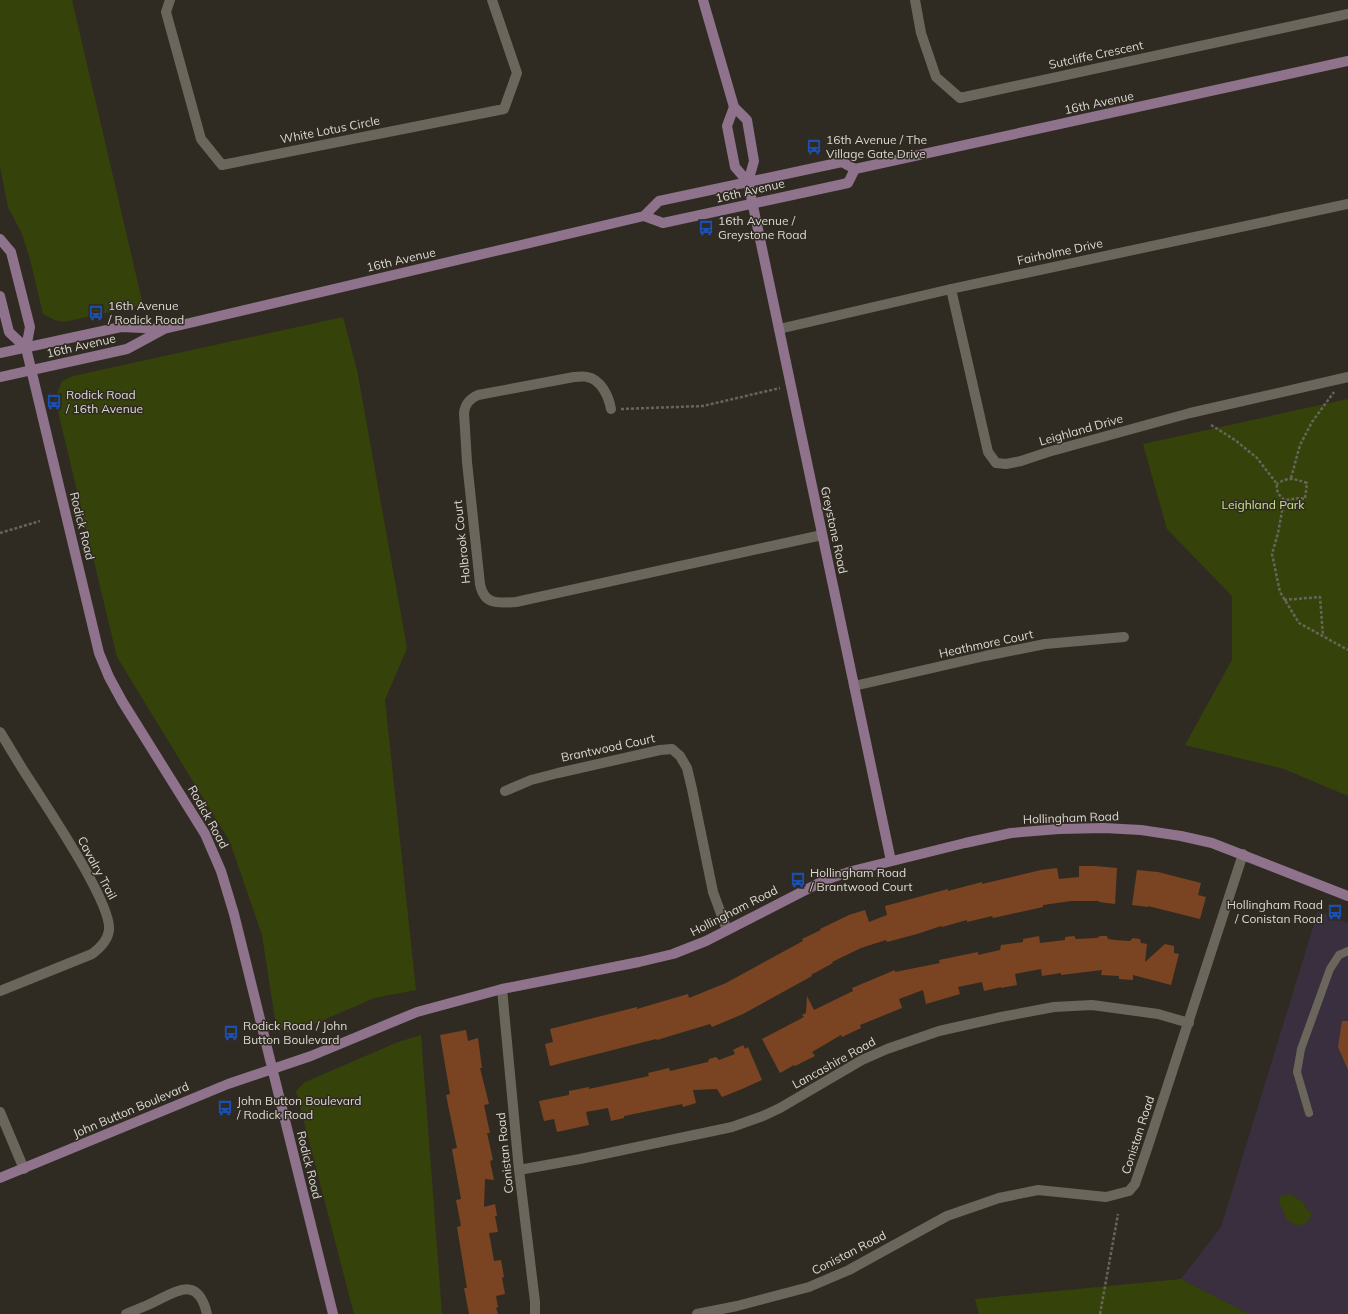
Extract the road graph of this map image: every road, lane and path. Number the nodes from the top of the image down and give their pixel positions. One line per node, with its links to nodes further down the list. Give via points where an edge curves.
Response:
1 (170, 0): 2 (street, White Lotus Circle, via 166,12 201,139 222,165 504,109 517,73)
2 (492, 0)
3 (703, 0): 7 (main road)
4 (915, 0): 5 (street, Sutcliffe Crescent, via 921,33 936,78 960,98)
5 (1348, 14)
6 (1348, 61): 8 (main road, 16th Avenue)
7 (734, 107): 9 (main road, via 747,120 754,161); 9 (main road, via 727,126 735,167)
8 (855, 169): 9 (main road, 16th Avenue, via 842,162); 10 (main road, 16th Avenue, via 848,183)
9 (748, 182): 10 (main road, Greystone Road); 12 (main road, 16th Avenue, via 659,201)
10 (752, 204): 12 (main road, 16th Avenue, via 663,223); 17 (main road, Greystone Road)
11 (1348, 204): 14 (street, Fairholme Drive)
12 (644, 216): 16 (main road, 16th Avenue)
13 (0, 239): 18 (main road, Rodick Road, via 12,252 30,327)
14 (951, 289): 17 (street, Fairholme Drive); 22 (street, Leighland Drive, via 988,452 996,463 1021,461 1190,413)
15 (0, 296): 18 (main road, via 9,332)
16 (164, 329): 18 (main road, 16th Avenue, via 121,327); 20 (main road, 16th Avenue, via 127,349)
17 (779, 329): 23 (main road, Greystone Road)
18 (26, 348): 19 (main road, 16th Avenue); 20 (main road, Rodick Road)
19 (0, 353)
20 (31, 371): 21 (main road, 16th Avenue); 47 (main road, Rodick Road, via 99,653 122,701 194,816 221,871)
21 (0, 377)
22 (1346, 377): 26 (path, via 1312,422 1300,445)
23 (791, 386): 24 (path, via 703,406); 31 (main road, Greystone Road)
24 (611, 409): 31 (street, Holbrook Court, via 605,390 598,382 588,377 574,377 478,395 465,405 466,462 480,584 486,598 499,602 516,602)
25 (1211, 425): 27 (path, via 1257,458)
26 (1291, 478): 27 (path); 28 (path, via 1307,483 1305,499 1298,497)
27 (1277, 484): 28 (path, via 1278,494)
28 (1284, 500): 32 (path, via 1272,554)
29 (40, 521): 30 (path)
30 (0, 533)
31 (822, 536): 36 (main road, Greystone Road)
32 (1284, 600): 33 (path, via 1299,623); 33 (path, via 1320,597)
33 (1323, 636): 35 (path)
34 (1124, 637): 36 (street, Heathmore Court, via 1045,644)
35 (1348, 650)
36 (854, 686): 40 (main road, Greystone Road)
37 (0, 732): 44 (street, Cavalry Trail, via 99,894 109,929 106,939 92,954)
38 (505, 791): 42 (street, Brantwood Court, via 531,780 558,773 672,749 680,756 686,768 713,892)
39 (1243, 854): 40 (main road, Hollingham Road, via 1181,836 1141,830 1096,828 1010,833); 41 (main road, Hollingham Road); 46 (street, Conistan Road)
40 (891, 861): 42 (main road, Hollingham Road, via 852,870 825,880)
41 (1348, 896)
42 (727, 930): 45 (main road, Hollingham Road, via 673,954)
43 (1348, 951): 49 (lane, via 1339,955 1330,969 1301,1049 1296,1072)
44 (0, 990)
45 (502, 990): 47 (main road, Hollingham Road, via 417,1012 311,1056); 51 (street, Conistan Road)
46 (1189, 1023): 51 (street, Lancashire Road, via 1158,1014 1092,1005 1054,1007 1001,1017 939,1031 887,1049 862,1060 780,1108 732,1127); 54 (street, Conistan Road, via 1135,1184 1129,1191 1106,1197 1038,1190 999,1198 947,1216 849,1270 809,1287)
47 (272, 1069): 50 (main road, John Button Boulevard, via 228,1084); 57 (main road, Rodick Road)
48 (0, 1112): 50 (street)
49 (1310, 1113)
50 (24, 1170): 52 (main road, John Button Boulevard)
51 (519, 1170): 58 (street, Conistan Road)
52 (0, 1178)
53 (1118, 1214): 60 (path)
54 (738, 1310): 59 (street, Conistan Road)
55 (126, 1314): 56 (street, via 183,1289 192,1290 201,1296)
56 (207, 1314)
57 (333, 1314)
58 (535, 1314)
59 (697, 1314)
60 (1100, 1314)

